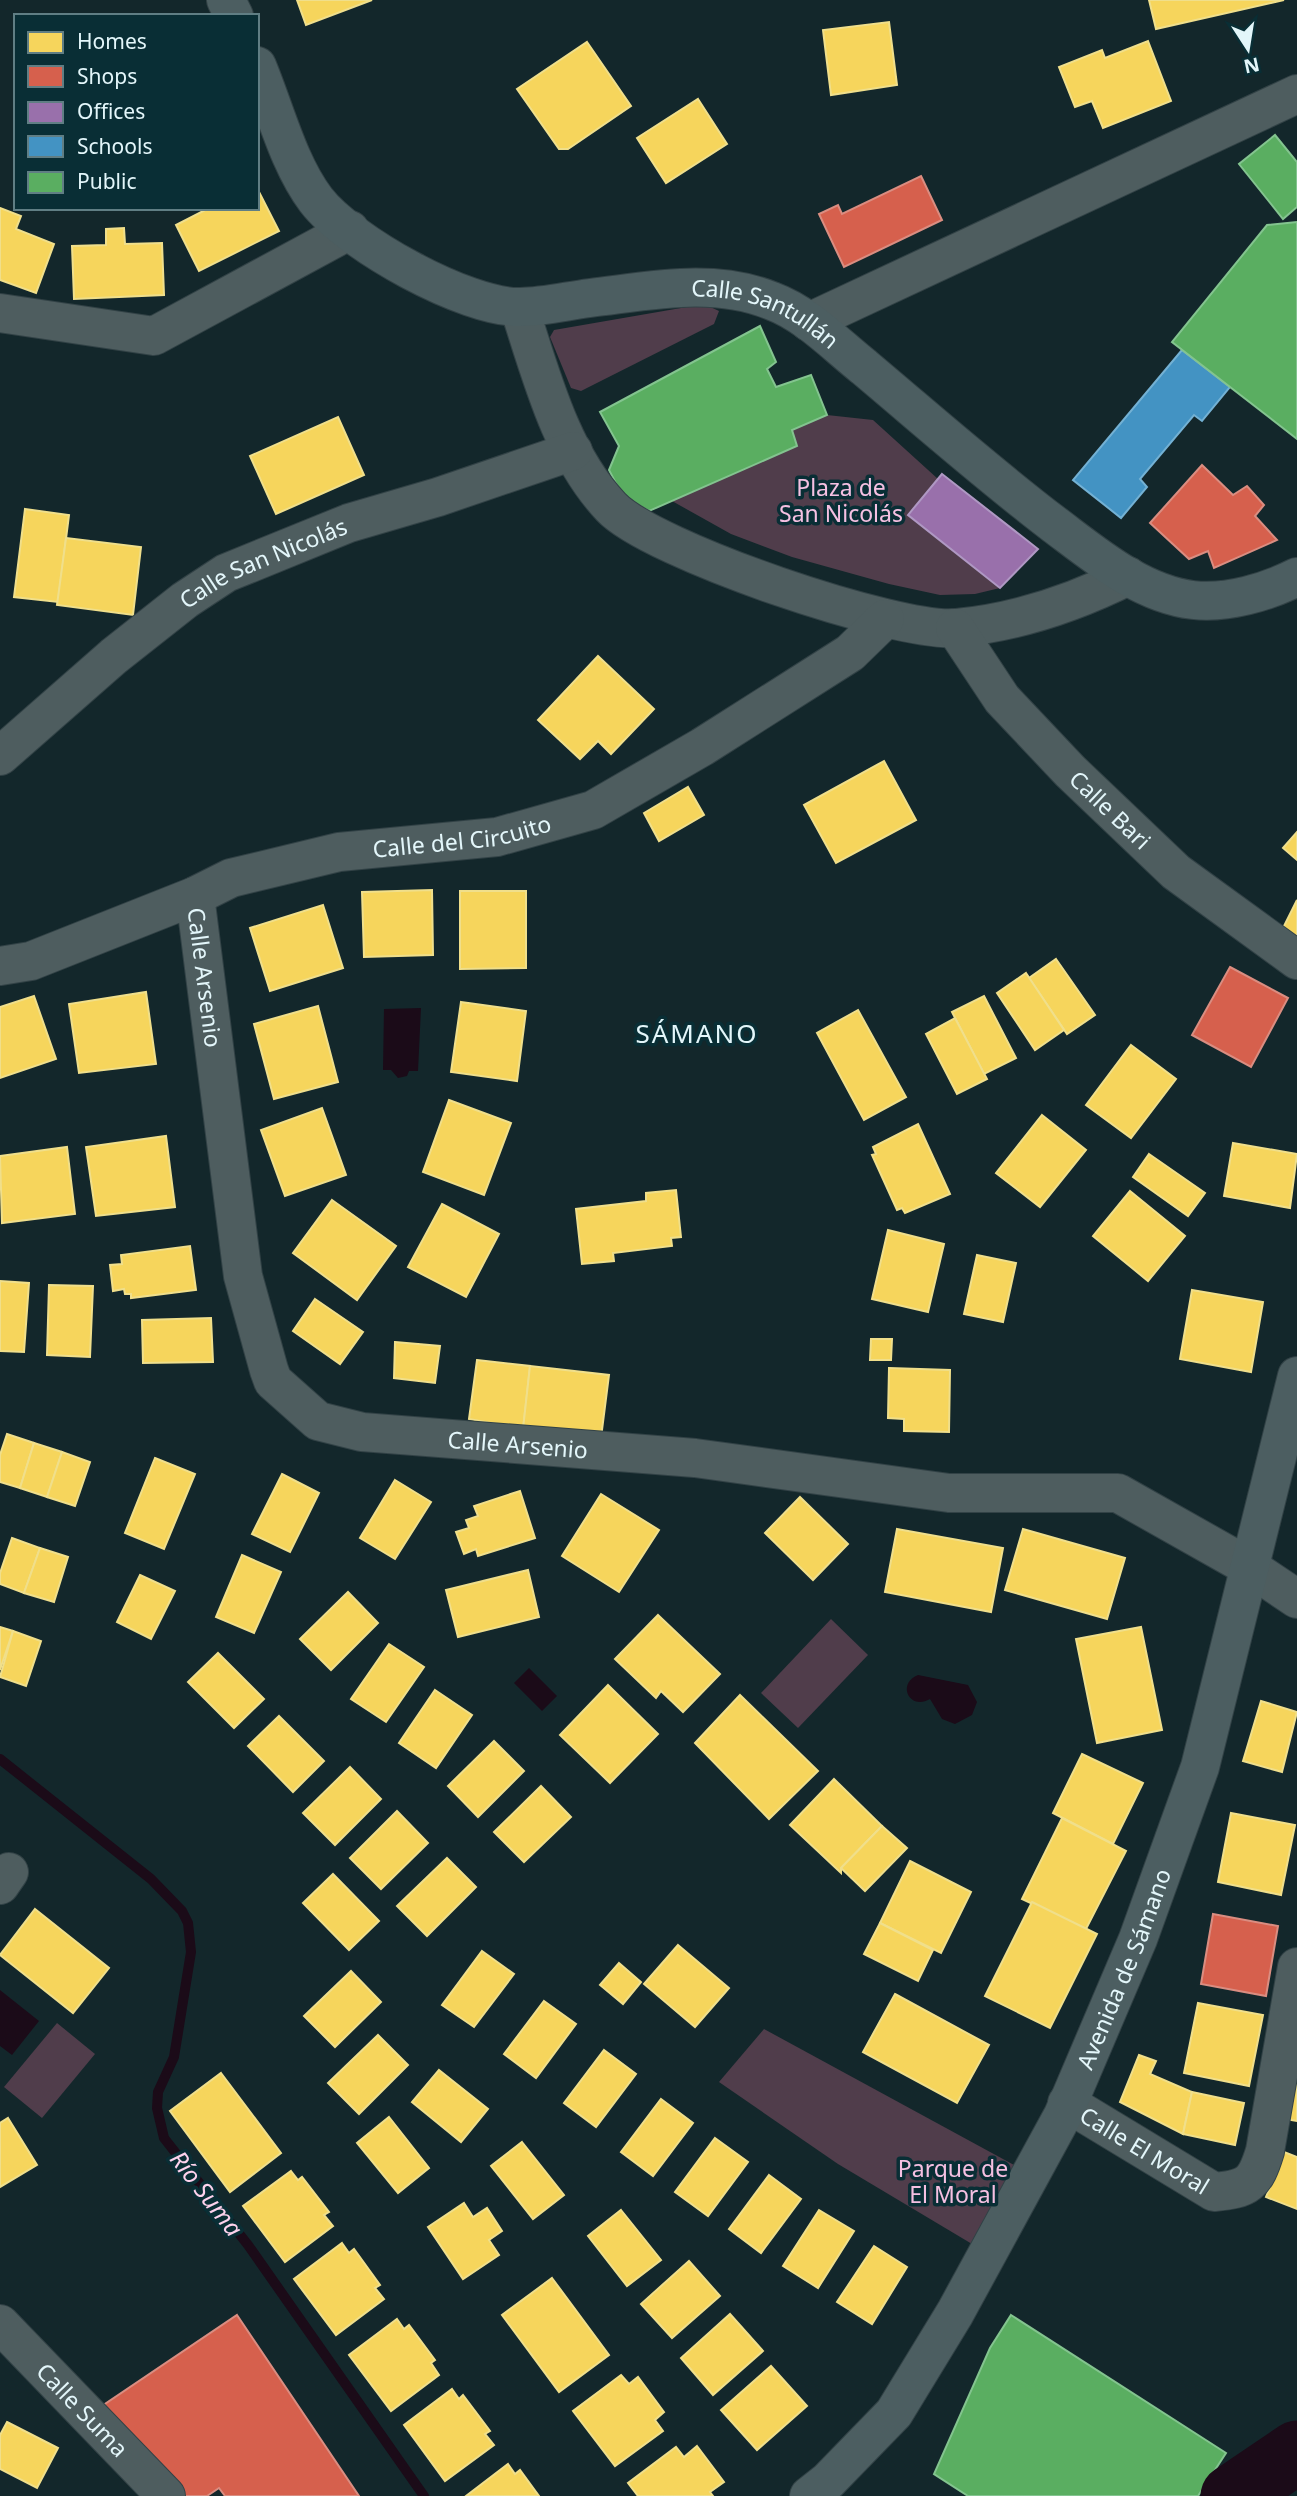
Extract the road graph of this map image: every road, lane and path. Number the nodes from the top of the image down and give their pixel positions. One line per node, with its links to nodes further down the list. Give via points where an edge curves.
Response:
1 (259, 71): 3 (street, Calle Santullán, via 298,167 317,201)
2 (1297, 94): 6 (street)
3 (350, 230): 4 (street, Calle Santullán, via 409,270 444,287); 5 (street, via 154,336)
4 (519, 307): 6 (street, Calle Santullán, via 674,287 720,288 772,301); 7 (street)
5 (0, 313)
6 (809, 322): 8 (street, Calle Santullán, via 1007,488)
7 (573, 451): 10 (street, via 613,510 646,531 695,555); 12 (street, Calle San Nicolás, via 349,523 226,573 114,656)
8 (1128, 576): 9 (street, Calle Santullán, via 1193,600 1235,598); 11 (street, via 1086,598 1037,613)
9 (1297, 577)
10 (885, 620): 11 (street); 13 (street, Calle del Circuito, via 850,653 593,810 497,836 339,852 231,878)
11 (955, 628): 14 (street, Calle Bari, via 1002,699 1070,771 1177,872)
12 (0, 756)
13 (195, 895): 15 (street, Calle del Circuito, via 31,961); 17 (street, Calle Arsenio, via 243,1276 273,1381 318,1421 362,1432 695,1458 949,1493 1118,1493)
14 (1297, 960)
15 (0, 966)
16 (1297, 1376): 17 (street, Avenida de Sámano)
17 (1251, 1568): 18 (street); 20 (street, Avenida de Sámano, via 1200,1767 1138,1939)
18 (1297, 1600)
19 (1297, 1967): 20 (street, Calle El Moral, via 1265,2151 1258,2176 1239,2190 1214,2192)
20 (1068, 2104): 23 (street, Avenida de Sámano, via 955,2313 894,2413)
21 (3, 2335): 22 (street, Calle Suma)
22 (166, 2496)
23 (809, 2496)

